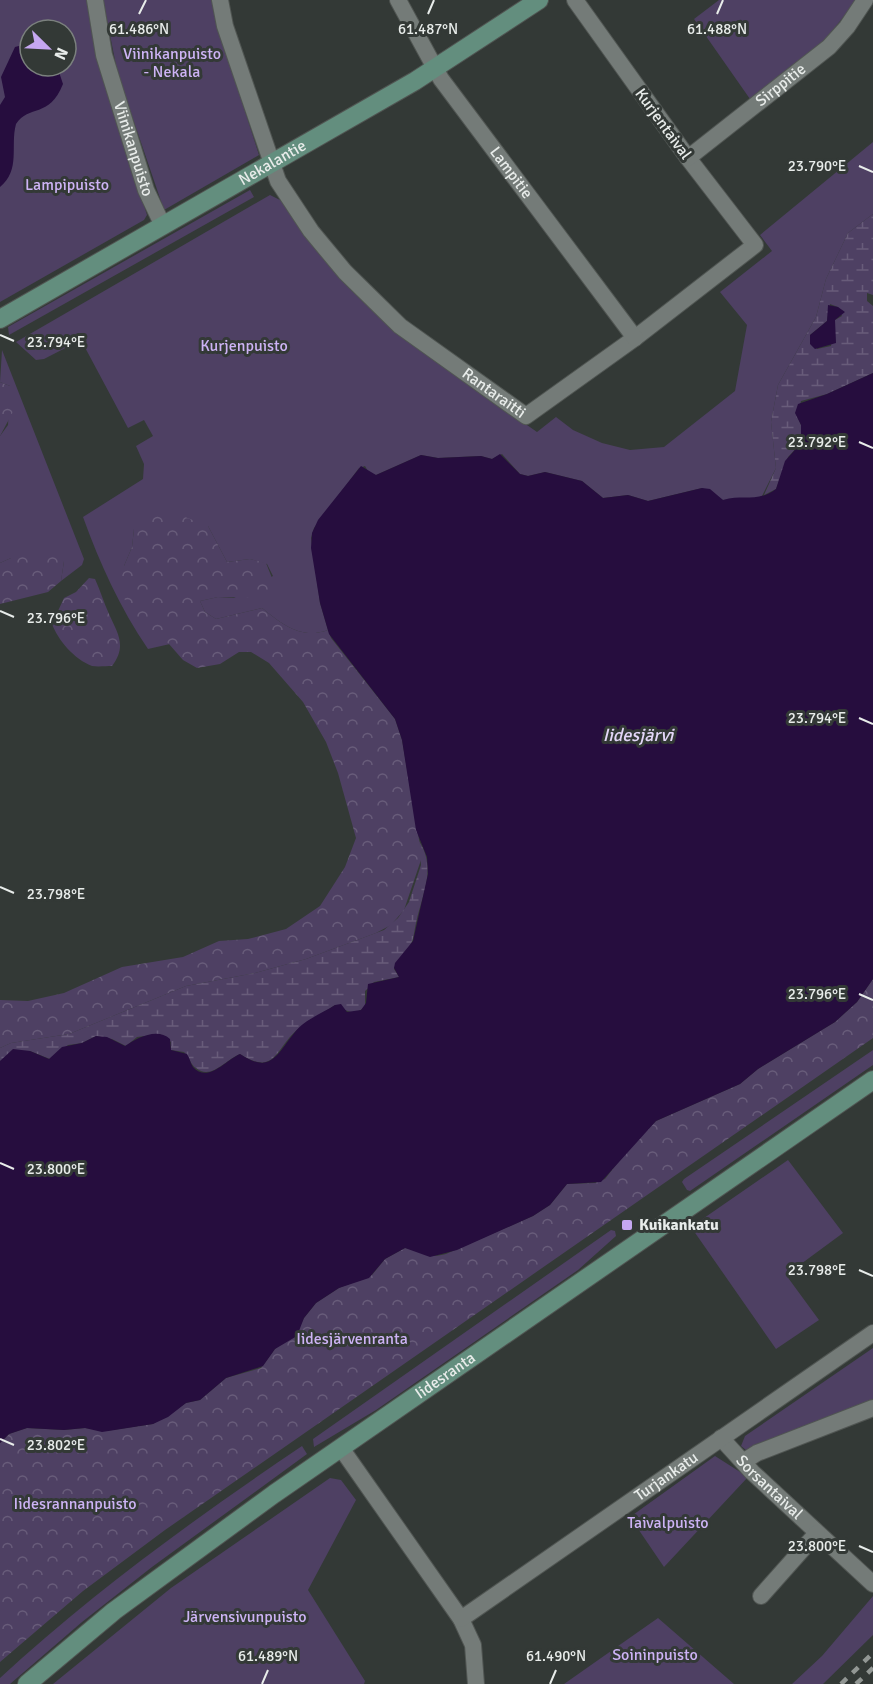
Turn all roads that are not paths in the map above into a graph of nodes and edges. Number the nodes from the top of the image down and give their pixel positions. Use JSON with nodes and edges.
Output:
{"nodes":[{"id":1,"x":94,"y":0,"type":"edge"},
{"id":2,"x":220,"y":0,"type":"edge"},
{"id":3,"x":398,"y":0,"type":"edge"},
{"id":4,"x":539,"y":0,"type":"edge"},
{"id":5,"x":575,"y":0,"type":"edge"},
{"id":6,"x":865,"y":0,"type":"edge"},
{"id":7,"x":434,"y":69,"type":"junction"},
{"id":8,"x":688,"y":158,"type":"junction"},
{"id":9,"x":273,"y":164,"type":"junction"},
{"id":10,"x":163,"y":226,"type":"junction"},
{"id":11,"x":755,"y":245,"type":"joint"},
{"id":12,"x":0,"y":319,"type":"edge"},
{"id":13,"x":635,"y":338,"type":"junction"},
{"id":14,"x":873,"y":1080,"type":"edge"},
{"id":15,"x":873,"y":1333,"type":"edge"},
{"id":16,"x":873,"y":1408,"type":"edge"},
{"id":17,"x":721,"y":1438,"type":"junction"},
{"id":18,"x":341,"y":1448,"type":"junction"},
{"id":19,"x":743,"y":1462,"type":"junction"},
{"id":20,"x":817,"y":1533,"type":"junction"},
{"id":21,"x":873,"y":1584,"type":"edge"},
{"id":22,"x":761,"y":1596,"type":"dead end"},
{"id":23,"x":461,"y":1619,"type":"junction"},
{"id":24,"x":27,"y":1684,"type":"edge"},
{"id":25,"x":476,"y":1684,"type":"edge"}],
"edges":[{"from":1,"to":10,"type":"street","name":"Viinikanpuisto"},
{"from":2,"to":9,"type":"street"},
{"from":3,"to":7,"type":"street","name":"Lampitie"},
{"from":4,"to":7,"type":"main road","name":"Nekalantie"},
{"from":5,"to":8,"type":"street","name":"Kurjentaival"},
{"from":6,"to":8,"type":"street","name":"Sirppitie"},
{"from":7,"to":9,"type":"main road","name":"Nekalantie"},
{"from":7,"to":13,"type":"street","name":"Lampitie"},
{"from":8,"to":11,"type":"street","name":"Kurjentaival"},
{"from":9,"to":10,"type":"main road","name":"Nekalantie"},
{"from":9,"to":13,"type":"street","name":"Rantaraitti"},
{"from":10,"to":12,"type":"main road","name":"Nekalantie"},
{"from":11,"to":13,"type":"street","name":"Rantaraitti"},
{"from":14,"to":18,"type":"main road","name":"Iidesranta"},
{"from":15,"to":17,"type":"street","name":"Turjankatu"},
{"from":16,"to":19,"type":"street"},
{"from":17,"to":19,"type":"street","name":"Sorsantaival"},
{"from":17,"to":23,"type":"street","name":"Turjankatu"},
{"from":18,"to":23,"type":"street"},
{"from":18,"to":24,"type":"main road","name":"Iidesranta"},
{"from":19,"to":20,"type":"street","name":"Sorsantaival"},
{"from":20,"to":21,"type":"street","name":"Sorsantaival"},
{"from":20,"to":22,"type":"street"},
{"from":23,"to":25,"type":"street"}]}
